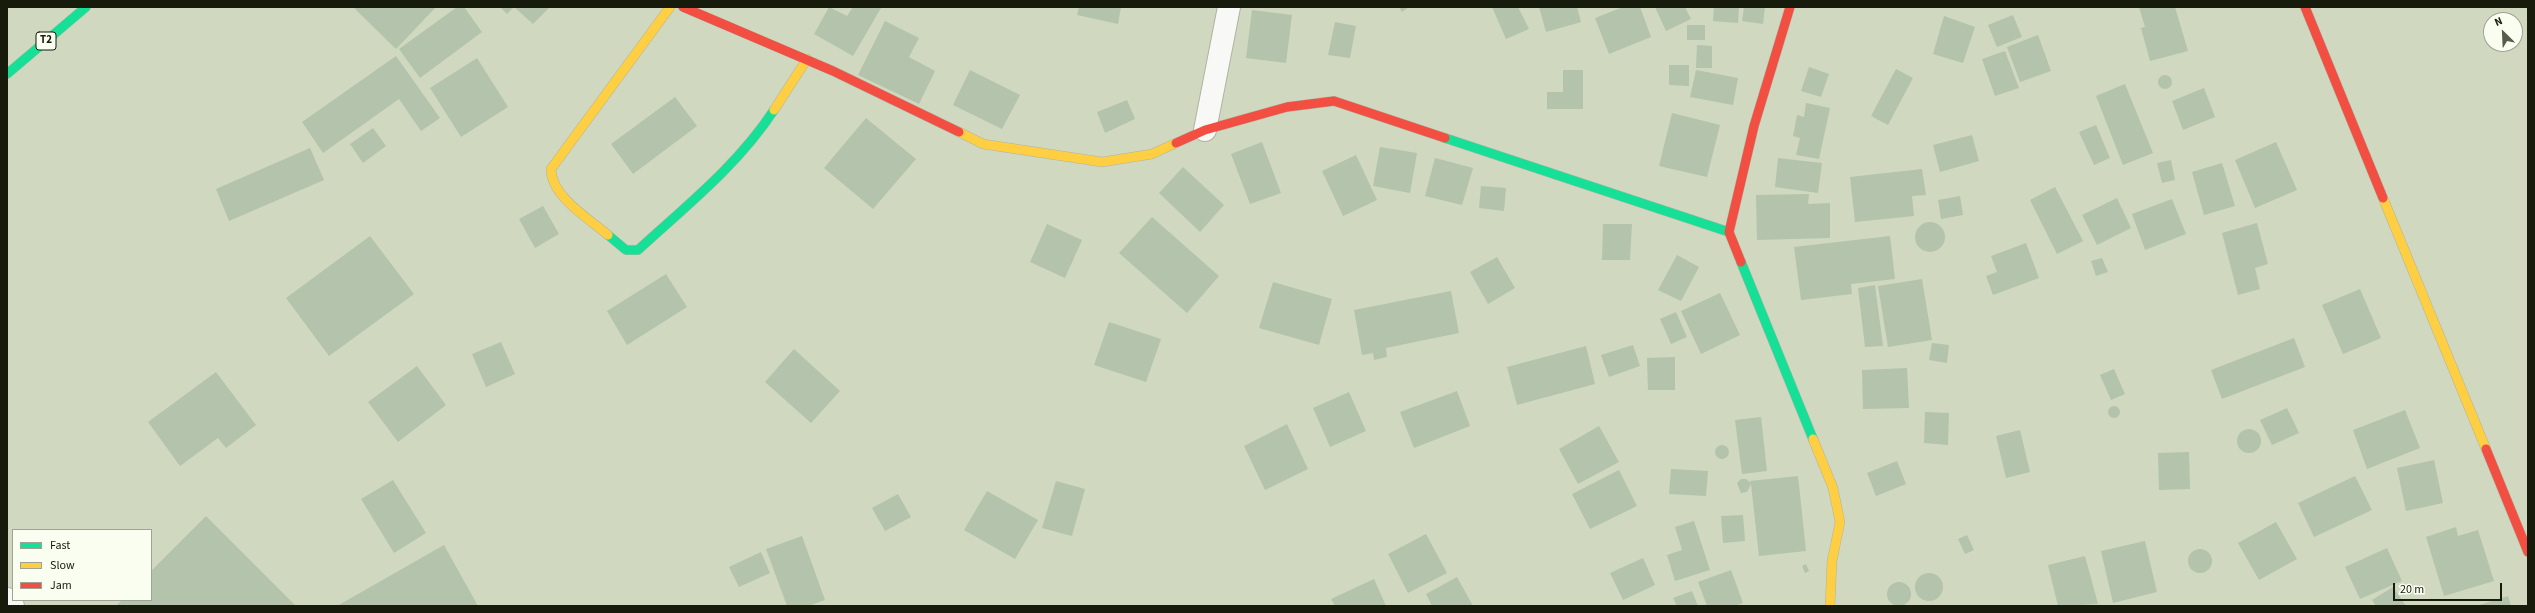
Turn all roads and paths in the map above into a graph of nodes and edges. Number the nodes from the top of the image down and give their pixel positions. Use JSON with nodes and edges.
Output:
{"nodes":[{"id":1,"x":86,"y":7,"type":"edge"},
{"id":2,"x":670,"y":7,"type":"edge"},
{"id":3,"x":683,"y":7,"type":"edge"},
{"id":4,"x":1229,"y":7,"type":"edge"},
{"id":5,"x":1790,"y":7,"type":"edge"},
{"id":6,"x":2306,"y":7,"type":"edge"},
{"id":7,"x":807,"y":59,"type":"junction"},
{"id":8,"x":7,"y":74,"type":"edge"},
{"id":9,"x":1206,"y":130,"type":"junction"},
{"id":10,"x":1729,"y":232,"type":"junction"},
{"id":11,"x":2528,"y":552,"type":"edge"},
{"id":12,"x":7,"y":599,"type":"edge"},
{"id":13,"x":13,"y":606,"type":"edge"},
{"id":14,"x":1830,"y":606,"type":"edge"}],
"edges":[{"from":1,"to":8,"type":"main road","number":"T2"},
{"from":2,"to":7,"type":"main road"},
{"from":3,"to":7,"type":"main road"},
{"from":4,"to":9,"type":"street"},
{"from":5,"to":10,"type":"main road"},
{"from":6,"to":11,"type":"main road"},
{"from":7,"to":9,"type":"main road"},
{"from":9,"to":10,"type":"main road"},
{"from":10,"to":14,"type":"main road"},
{"from":12,"to":13,"type":"street"}]}
